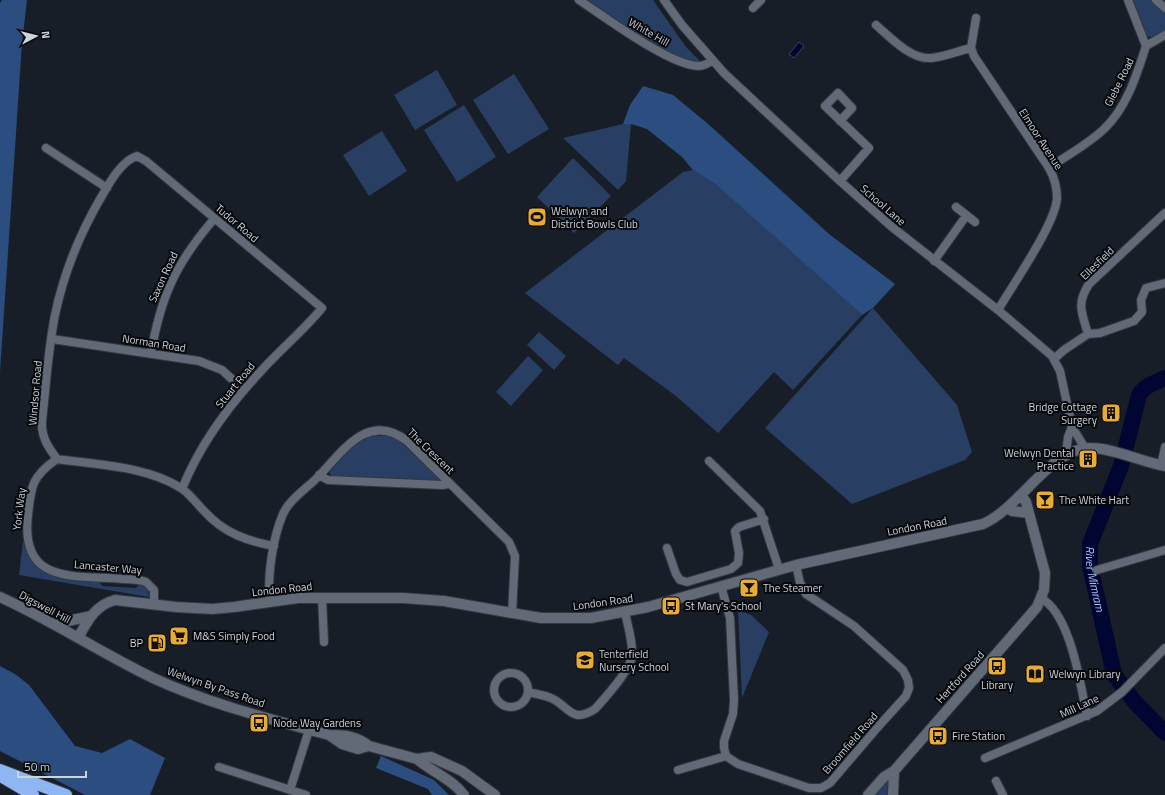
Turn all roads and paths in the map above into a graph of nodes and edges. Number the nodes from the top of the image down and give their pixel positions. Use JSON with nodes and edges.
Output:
{"nodes":[{"id":1,"x":579,"y":0,"type":"edge"},
{"id":2,"x":664,"y":0,"type":"edge"},
{"id":3,"x":761,"y":0,"type":"edge"},
{"id":4,"x":1128,"y":0,"type":"edge"},
{"id":5,"x":1156,"y":0,"type":"edge"},
{"id":6,"x":753,"y":8,"type":"dead end"},
{"id":7,"x":1165,"y":8,"type":"edge"},
{"id":8,"x":976,"y":18,"type":"dead end"},
{"id":9,"x":876,"y":25,"type":"dead end"},
{"id":10,"x":1165,"y":36,"type":"edge"},
{"id":11,"x":1146,"y":46,"type":"junction"},
{"id":12,"x":971,"y":48,"type":"junction"},
{"id":13,"x":712,"y":60,"type":"junction"},
{"id":14,"x":840,"y":121,"type":"dead end"},
{"id":15,"x":46,"y":148,"type":"dead end"},
{"id":16,"x":137,"y":156,"type":"joint"},
{"id":17,"x":1049,"y":168,"type":"junction"},
{"id":18,"x":840,"y":181,"type":"junction"},
{"id":19,"x":107,"y":188,"type":"junction"},
{"id":20,"x":956,"y":207,"type":"dead end"},
{"id":21,"x":1165,"y":214,"type":"edge"},
{"id":22,"x":966,"y":216,"type":"junction"},
{"id":23,"x":214,"y":219,"type":"junction"},
{"id":24,"x":975,"y":222,"type":"dead end"},
{"id":25,"x":934,"y":261,"type":"junction"},
{"id":26,"x":1165,"y":283,"type":"edge"},
{"id":27,"x":322,"y":308,"type":"joint"},
{"id":28,"x":998,"y":310,"type":"junction"},
{"id":29,"x":1088,"y":334,"type":"junction"},
{"id":30,"x":52,"y":339,"type":"junction"},
{"id":31,"x":151,"y":353,"type":"junction"},
{"id":32,"x":1054,"y":359,"type":"junction"},
{"id":33,"x":244,"y":390,"type":"junction"},
{"id":34,"x":1072,"y":427,"type":"junction"},
{"id":35,"x":1165,"y":447,"type":"edge"},
{"id":36,"x":1085,"y":448,"type":"junction"},
{"id":37,"x":1066,"y":454,"type":"junction"},
{"id":38,"x":57,"y":459,"type":"junction"},
{"id":39,"x":709,"y":461,"type":"dead end"},
{"id":40,"x":1163,"y":466,"type":"edge"},
{"id":41,"x":319,"y":476,"type":"junction"},
{"id":42,"x":449,"y":484,"type":"junction"},
{"id":43,"x":182,"y":489,"type":"junction"},
{"id":44,"x":1021,"y":495,"type":"junction"},
{"id":45,"x":1008,"y":508,"type":"junction"},
{"id":46,"x":1029,"y":513,"type":"junction"},
{"id":47,"x":764,"y":519,"type":"junction"},
{"id":48,"x":274,"y":546,"type":"junction"},
{"id":49,"x":668,"y":548,"type":"dead end"},
{"id":50,"x":1165,"y":550,"type":"edge"},
{"id":51,"x":796,"y":565,"type":"junction"},
{"id":52,"x":44,"y":567,"type":"joint"},
{"id":53,"x":779,"y":569,"type":"junction"},
{"id":54,"x":1097,"y":570,"type":"dead end"},
{"id":55,"x":721,"y":586,"type":"junction"},
{"id":56,"x":0,"y":597,"type":"edge"},
{"id":57,"x":322,"y":597,"type":"junction"},
{"id":58,"x":1041,"y":598,"type":"junction"},
{"id":59,"x":270,"y":601,"type":"junction"},
{"id":60,"x":154,"y":604,"type":"junction"},
{"id":61,"x":625,"y":612,"type":"junction"},
{"id":62,"x":512,"y":614,"type":"junction"},
{"id":63,"x":91,"y":616,"type":"junction"},
{"id":64,"x":54,"y":624,"type":"junction"},
{"id":65,"x":78,"y":638,"type":"junction"},
{"id":66,"x":324,"y":642,"type":"dead end"},
{"id":67,"x":1165,"y":648,"type":"edge"},
{"id":68,"x":528,"y":692,"type":"junction"},
{"id":69,"x":1087,"y":716,"type":"junction"},
{"id":70,"x":309,"y":730,"type":"junction"},
{"id":71,"x":726,"y":756,"type":"junction"},
{"id":72,"x":984,"y":758,"type":"dead end"},
{"id":73,"x":417,"y":759,"type":"junction"},
{"id":74,"x":219,"y":767,"type":"dead end"},
{"id":75,"x":0,"y":770,"type":"edge"},
{"id":76,"x":678,"y":770,"type":"dead end"},
{"id":77,"x":894,"y":771,"type":"junction"},
{"id":78,"x":0,"y":776,"type":"edge"},
{"id":79,"x":996,"y":780,"type":"dead end"},
{"id":80,"x":290,"y":790,"type":"junction"},
{"id":81,"x":33,"y":795,"type":"edge"},
{"id":82,"x":66,"y":795,"type":"edge"},
{"id":83,"x":306,"y":795,"type":"edge"},
{"id":84,"x":464,"y":795,"type":"edge"},
{"id":85,"x":495,"y":795,"type":"edge"},
{"id":86,"x":868,"y":795,"type":"edge"},
{"id":87,"x":893,"y":795,"type":"edge"},
{"id":88,"x":1003,"y":795,"type":"edge"}],
"edges":[{"from":1,"to":13,"type":"street","name":"White Hill"},
{"from":2,"to":13,"type":"street","name":"School Lane"},
{"from":3,"to":6,"type":"street"},
{"from":4,"to":11,"type":"street"},
{"from":5,"to":7,"type":"street"},
{"from":8,"to":12,"type":"street"},
{"from":9,"to":12,"type":"street"},
{"from":10,"to":11,"type":"street"},
{"from":11,"to":17,"type":"street","name":"Glebe Road"},
{"from":12,"to":17,"type":"street","name":"Elmoor Avenue"},
{"from":13,"to":18,"type":"street","name":"School Lane"},
{"from":14,"to":18,"type":"street"},
{"from":15,"to":19,"type":"street"},
{"from":16,"to":19,"type":"street","name":"Windsor Road"},
{"from":16,"to":23,"type":"street","name":"Tudor Road"},
{"from":17,"to":28,"type":"street","name":"Elmoor Avenue"},
{"from":18,"to":25,"type":"street","name":"School Lane"},
{"from":19,"to":30,"type":"street","name":"Windsor Road"},
{"from":20,"to":22,"type":"street"},
{"from":21,"to":29,"type":"street","name":"Ellesfield"},
{"from":22,"to":24,"type":"street"},
{"from":22,"to":25,"type":"street"},
{"from":23,"to":27,"type":"street","name":"Tudor Road"},
{"from":23,"to":31,"type":"street","name":"Saxon Road"},
{"from":25,"to":28,"type":"street","name":"School Lane"},
{"from":26,"to":29,"type":"street"},
{"from":27,"to":33,"type":"street","name":"Stuart Road"},
{"from":28,"to":32,"type":"street","name":"School Lane"},
{"from":29,"to":32,"type":"street"},
{"from":30,"to":31,"type":"street","name":"Norman Road"},
{"from":30,"to":38,"type":"street","name":"Windsor Road"},
{"from":31,"to":33,"type":"street","name":"Norman Road"},
{"from":32,"to":34,"type":"street","name":"School Lane"},
{"from":33,"to":43,"type":"street","name":"Stuart Road"},
{"from":34,"to":36,"type":"street","name":"School Lane"},
{"from":34,"to":37,"type":"street","name":"School Lane"},
{"from":35,"to":40,"type":"street"},
{"from":36,"to":37,"type":"street","name":"London Road"},
{"from":36,"to":40,"type":"street","name":"London Road"},
{"from":37,"to":44,"type":"street","name":"London Road"},
{"from":38,"to":43,"type":"street"},
{"from":38,"to":52,"type":"street","name":"York Way"},
{"from":39,"to":47,"type":"street"},
{"from":41,"to":42,"type":"street","name":"The Crescent"},
{"from":41,"to":42,"type":"street","name":"The Crescent"},
{"from":41,"to":48,"type":"street","name":"The Crescent"},
{"from":42,"to":62,"type":"street","name":"The Crescent"},
{"from":43,"to":48,"type":"street"},
{"from":44,"to":45,"type":"street","name":"London Road"},
{"from":44,"to":46,"type":"street","name":"Hertford Road"},
{"from":45,"to":46,"type":"street"},
{"from":45,"to":51,"type":"street","name":"London Road"},
{"from":46,"to":58,"type":"street","name":"Hertford Road"},
{"from":47,"to":49,"type":"street"},
{"from":47,"to":53,"type":"street"},
{"from":48,"to":59,"type":"street","name":"The Crescent"},
{"from":50,"to":54,"type":"street"},
{"from":51,"to":53,"type":"street","name":"London Road"},
{"from":51,"to":71,"type":"street","name":"Broomfield Road"},
{"from":52,"to":60,"type":"street","name":"Lancaster Way"},
{"from":53,"to":55,"type":"street","name":"London Road"},
{"from":55,"to":61,"type":"street","name":"London Road"},
{"from":55,"to":71,"type":"street"},
{"from":56,"to":64,"type":"street","name":"Digswell Hill"},
{"from":57,"to":59,"type":"street","name":"London Road"},
{"from":57,"to":62,"type":"street","name":"London Road"},
{"from":57,"to":66,"type":"street"},
{"from":58,"to":69,"type":"street"},
{"from":58,"to":77,"type":"street","name":"Hertford Road"},
{"from":59,"to":60,"type":"street","name":"London Road"},
{"from":60,"to":63,"type":"street","name":"London Road"},
{"from":61,"to":62,"type":"street","name":"London Road"},
{"from":61,"to":68,"type":"street"},
{"from":63,"to":64,"type":"street"},
{"from":63,"to":65,"type":"street","name":"London Road"},
{"from":64,"to":65,"type":"street","name":"Digswell Hill"},
{"from":65,"to":70,"type":"street","name":"Welwyn By Pass Road"},
{"from":67,"to":69,"type":"street","name":"Mill Lane"},
{"from":68,"to":68,"type":"street"},
{"from":69,"to":72,"type":"street","name":"Mill Lane"},
{"from":70,"to":73,"type":"street","name":"Welwyn By Pass Road"},
{"from":70,"to":80,"type":"street"},
{"from":71,"to":76,"type":"street"},
{"from":73,"to":84,"type":"street"},
{"from":73,"to":85,"type":"street"},
{"from":74,"to":80,"type":"street"},
{"from":75,"to":82,"type":"highway"},
{"from":77,"to":86,"type":"street","name":"Hertford Road"},
{"from":77,"to":87,"type":"street"},
{"from":78,"to":81,"type":"highway"},
{"from":79,"to":88,"type":"street"},
{"from":80,"to":83,"type":"street"}]}
